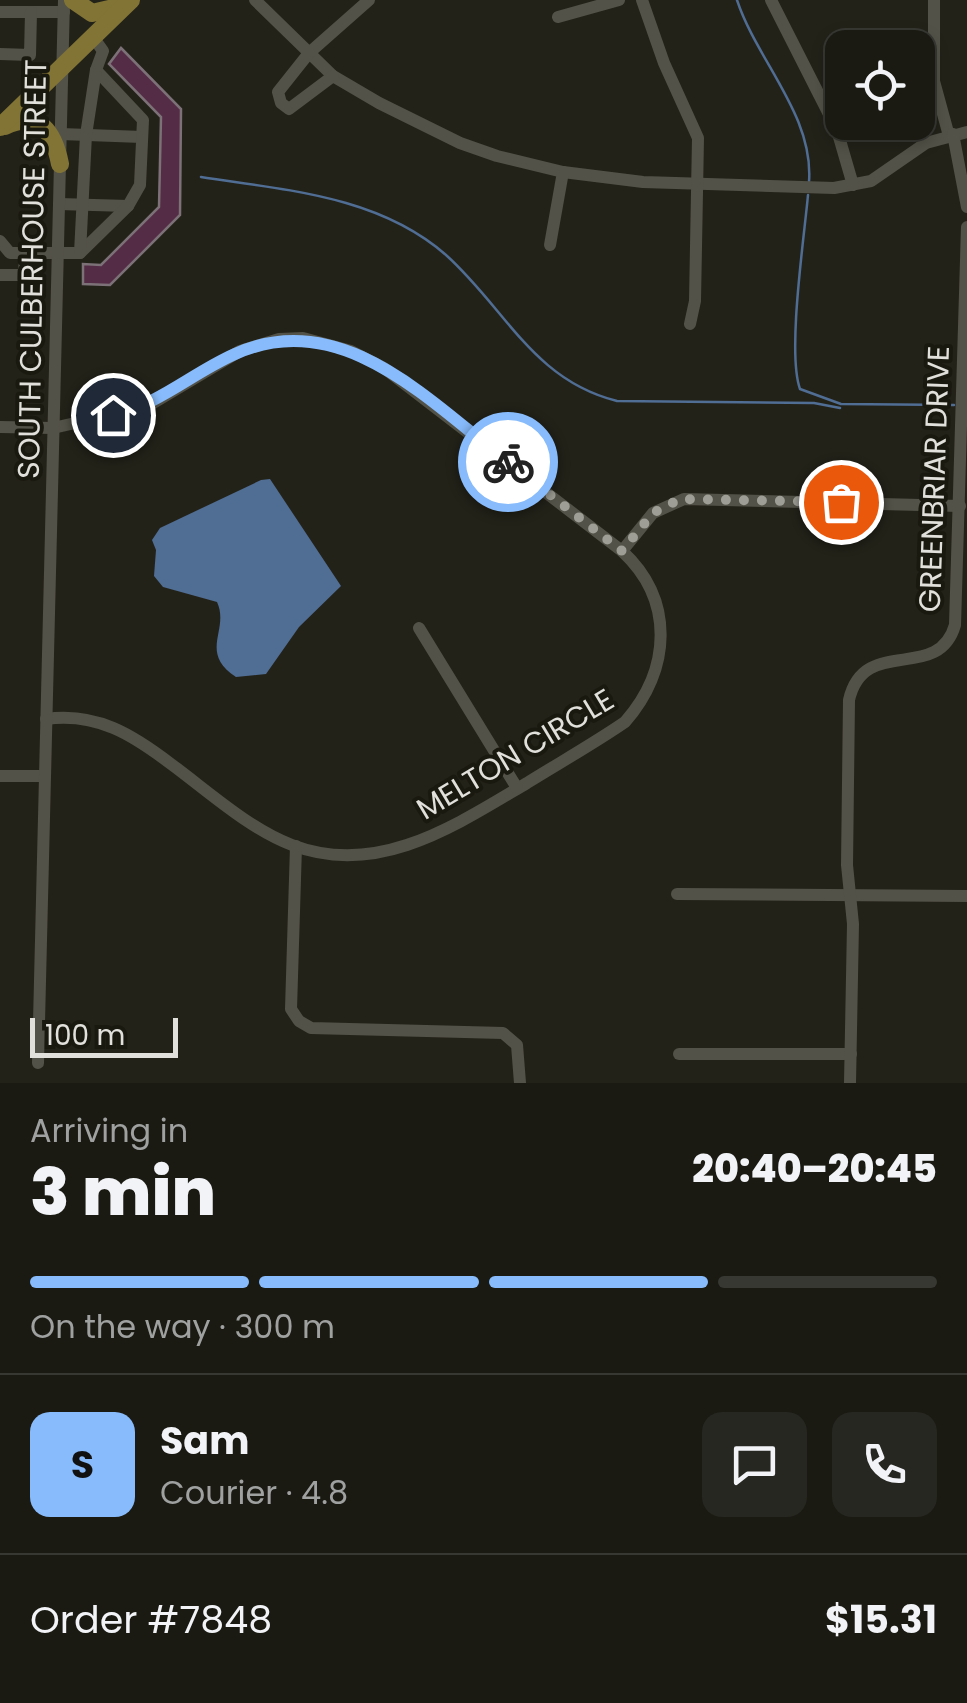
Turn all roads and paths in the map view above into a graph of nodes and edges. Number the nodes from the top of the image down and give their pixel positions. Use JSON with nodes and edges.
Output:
{"nodes":[{"id":1,"x":255,"y":0,"type":"edge"},
{"id":2,"x":369,"y":0,"type":"edge"},
{"id":3,"x":619,"y":0,"type":"edge"},
{"id":4,"x":642,"y":0,"type":"edge"},
{"id":5,"x":771,"y":0,"type":"edge"},
{"id":6,"x":934,"y":0,"type":"edge"},
{"id":7,"x":129,"y":2,"type":"edge"},
{"id":8,"x":67,"y":4,"type":"edge"},
{"id":9,"x":0,"y":12,"type":"edge"},
{"id":10,"x":31,"y":12,"type":"junction"},
{"id":11,"x":558,"y":17,"type":"dead end"},
{"id":12,"x":92,"y":37,"type":"junction"},
{"id":13,"x":0,"y":54,"type":"edge"},
{"id":14,"x":309,"y":54,"type":"junction"},
{"id":15,"x":62,"y":66,"type":"junction"},
{"id":16,"x":96,"y":70,"type":"junction"},
{"id":17,"x":333,"y":76,"type":"junction"},
{"id":18,"x":2,"y":122,"type":"edge"},
{"id":19,"x":60,"y":134,"type":"junction"},
{"id":20,"x":957,"y":134,"type":"edge"},
{"id":21,"x":86,"y":135,"type":"junction"},
{"id":22,"x":142,"y":137,"type":"junction"},
{"id":23,"x":60,"y":164,"type":"junction"},
{"id":24,"x":563,"y":172,"type":"junction"},
{"id":25,"x":698,"y":185,"type":"junction"},
{"id":26,"x":853,"y":185,"type":"junction"},
{"id":27,"x":59,"y":204,"type":"junction"},
{"id":28,"x":82,"y":205,"type":"junction"},
{"id":29,"x":128,"y":206,"type":"junction"},
{"id":30,"x":967,"y":206,"type":"edge"},
{"id":31,"x":967,"y":227,"type":"edge"},
{"id":32,"x":0,"y":241,"type":"edge"},
{"id":33,"x":550,"y":245,"type":"dead end"},
{"id":34,"x":80,"y":253,"type":"junction"},
{"id":35,"x":12,"y":254,"type":"edge"},
{"id":36,"x":58,"y":255,"type":"junction"},
{"id":37,"x":0,"y":275,"type":"edge"},
{"id":38,"x":690,"y":324,"type":"dead end"},
{"id":39,"x":0,"y":427,"type":"edge"},
{"id":40,"x":53,"y":428,"type":"junction"},
{"id":41,"x":960,"y":506,"type":"junction"},
{"id":42,"x":622,"y":551,"type":"junction"},
{"id":43,"x":962,"y":614,"type":"edge"},
{"id":44,"x":419,"y":628,"type":"dead end"},
{"id":45,"x":46,"y":719,"type":"junction"},
{"id":46,"x":0,"y":776,"type":"edge"},
{"id":47,"x":44,"y":776,"type":"junction"},
{"id":48,"x":517,"y":788,"type":"junction"},
{"id":49,"x":296,"y":846,"type":"junction"},
{"id":50,"x":676,"y":894,"type":"dead end"},
{"id":51,"x":967,"y":896,"type":"edge"},
{"id":52,"x":850,"y":897,"type":"junction"},
{"id":53,"x":679,"y":1054,"type":"dead end"},
{"id":54,"x":851,"y":1054,"type":"junction"},
{"id":55,"x":38,"y":1063,"type":"dead end"},
{"id":56,"x":520,"y":1083,"type":"edge"},
{"id":57,"x":850,"y":1083,"type":"edge"}],
"edges":[{"from":1,"to":14,"type":"street"},
{"from":2,"to":14,"type":"street"},
{"from":3,"to":11,"type":"street"},
{"from":4,"to":25,"type":"street"},
{"from":5,"to":26,"type":"street"},
{"from":6,"to":20,"type":"street"},
{"from":7,"to":8,"type":"main road"},
{"from":7,"to":12,"type":"main road"},
{"from":8,"to":10,"type":"street"},
{"from":8,"to":15,"type":"street","name":"SOUTH CULBERHOUSE STREET"},
{"from":9,"to":10,"type":"street"},
{"from":10,"to":13,"type":"street"},
{"from":12,"to":15,"type":"main road"},
{"from":12,"to":16,"type":"street"},
{"from":14,"to":17,"type":"street"},
{"from":14,"to":17,"type":"street"},
{"from":15,"to":18,"type":"main road"},
{"from":15,"to":19,"type":"street","name":"SOUTH CULBERHOUSE STREET"},
{"from":16,"to":21,"type":"street"},
{"from":16,"to":22,"type":"street"},
{"from":17,"to":24,"type":"street"},
{"from":18,"to":23,"type":"main road"},
{"from":19,"to":21,"type":"street"},
{"from":19,"to":23,"type":"street","name":"SOUTH CULBERHOUSE STREET"},
{"from":20,"to":26,"type":"street"},
{"from":20,"to":30,"type":"street"},
{"from":21,"to":22,"type":"street"},
{"from":21,"to":28,"type":"street"},
{"from":22,"to":29,"type":"street"},
{"from":23,"to":27,"type":"street","name":"SOUTH CULBERHOUSE STREET"},
{"from":24,"to":25,"type":"street"},
{"from":24,"to":33,"type":"street"},
{"from":25,"to":26,"type":"street"},
{"from":25,"to":38,"type":"street"},
{"from":27,"to":28,"type":"street"},
{"from":27,"to":36,"type":"street","name":"SOUTH CULBERHOUSE STREET"},
{"from":28,"to":29,"type":"street"},
{"from":28,"to":34,"type":"street"},
{"from":29,"to":34,"type":"street"},
{"from":31,"to":41,"type":"street","name":"GREENBRIAR DRIVE"},
{"from":32,"to":35,"type":"street"},
{"from":34,"to":36,"type":"street"},
{"from":35,"to":36,"type":"street"},
{"from":35,"to":37,"type":"street"},
{"from":36,"to":40,"type":"street","name":"SOUTH CULBERHOUSE STREET"},
{"from":39,"to":40,"type":"street","name":"MELTON CIRCLE"},
{"from":40,"to":42,"type":"street","name":"MELTON CIRCLE"},
{"from":40,"to":45,"type":"street","name":"SOUTH CULBERHOUSE STREET"},
{"from":41,"to":42,"type":"street"},
{"from":41,"to":43,"type":"street","name":"GREENBRIAR DRIVE"},
{"from":42,"to":48,"type":"street","name":"MELTON CIRCLE"},
{"from":43,"to":52,"type":"street","name":"GREENBRIAR DRIVE"},
{"from":44,"to":48,"type":"street"},
{"from":45,"to":47,"type":"street","name":"SOUTH CULBERHOUSE STREET"},
{"from":45,"to":49,"type":"street","name":"MELTON CIRCLE"},
{"from":46,"to":47,"type":"street"},
{"from":47,"to":55,"type":"street","name":"SOUTH CULBERHOUSE STREET"},
{"from":48,"to":49,"type":"street","name":"MELTON CIRCLE"},
{"from":49,"to":56,"type":"street"},
{"from":50,"to":52,"type":"street"},
{"from":51,"to":52,"type":"street"},
{"from":52,"to":54,"type":"street","name":"GREENBRIAR DRIVE"},
{"from":53,"to":54,"type":"street"},
{"from":54,"to":57,"type":"street","name":"GREENBRIAR DRIVE"}]}
